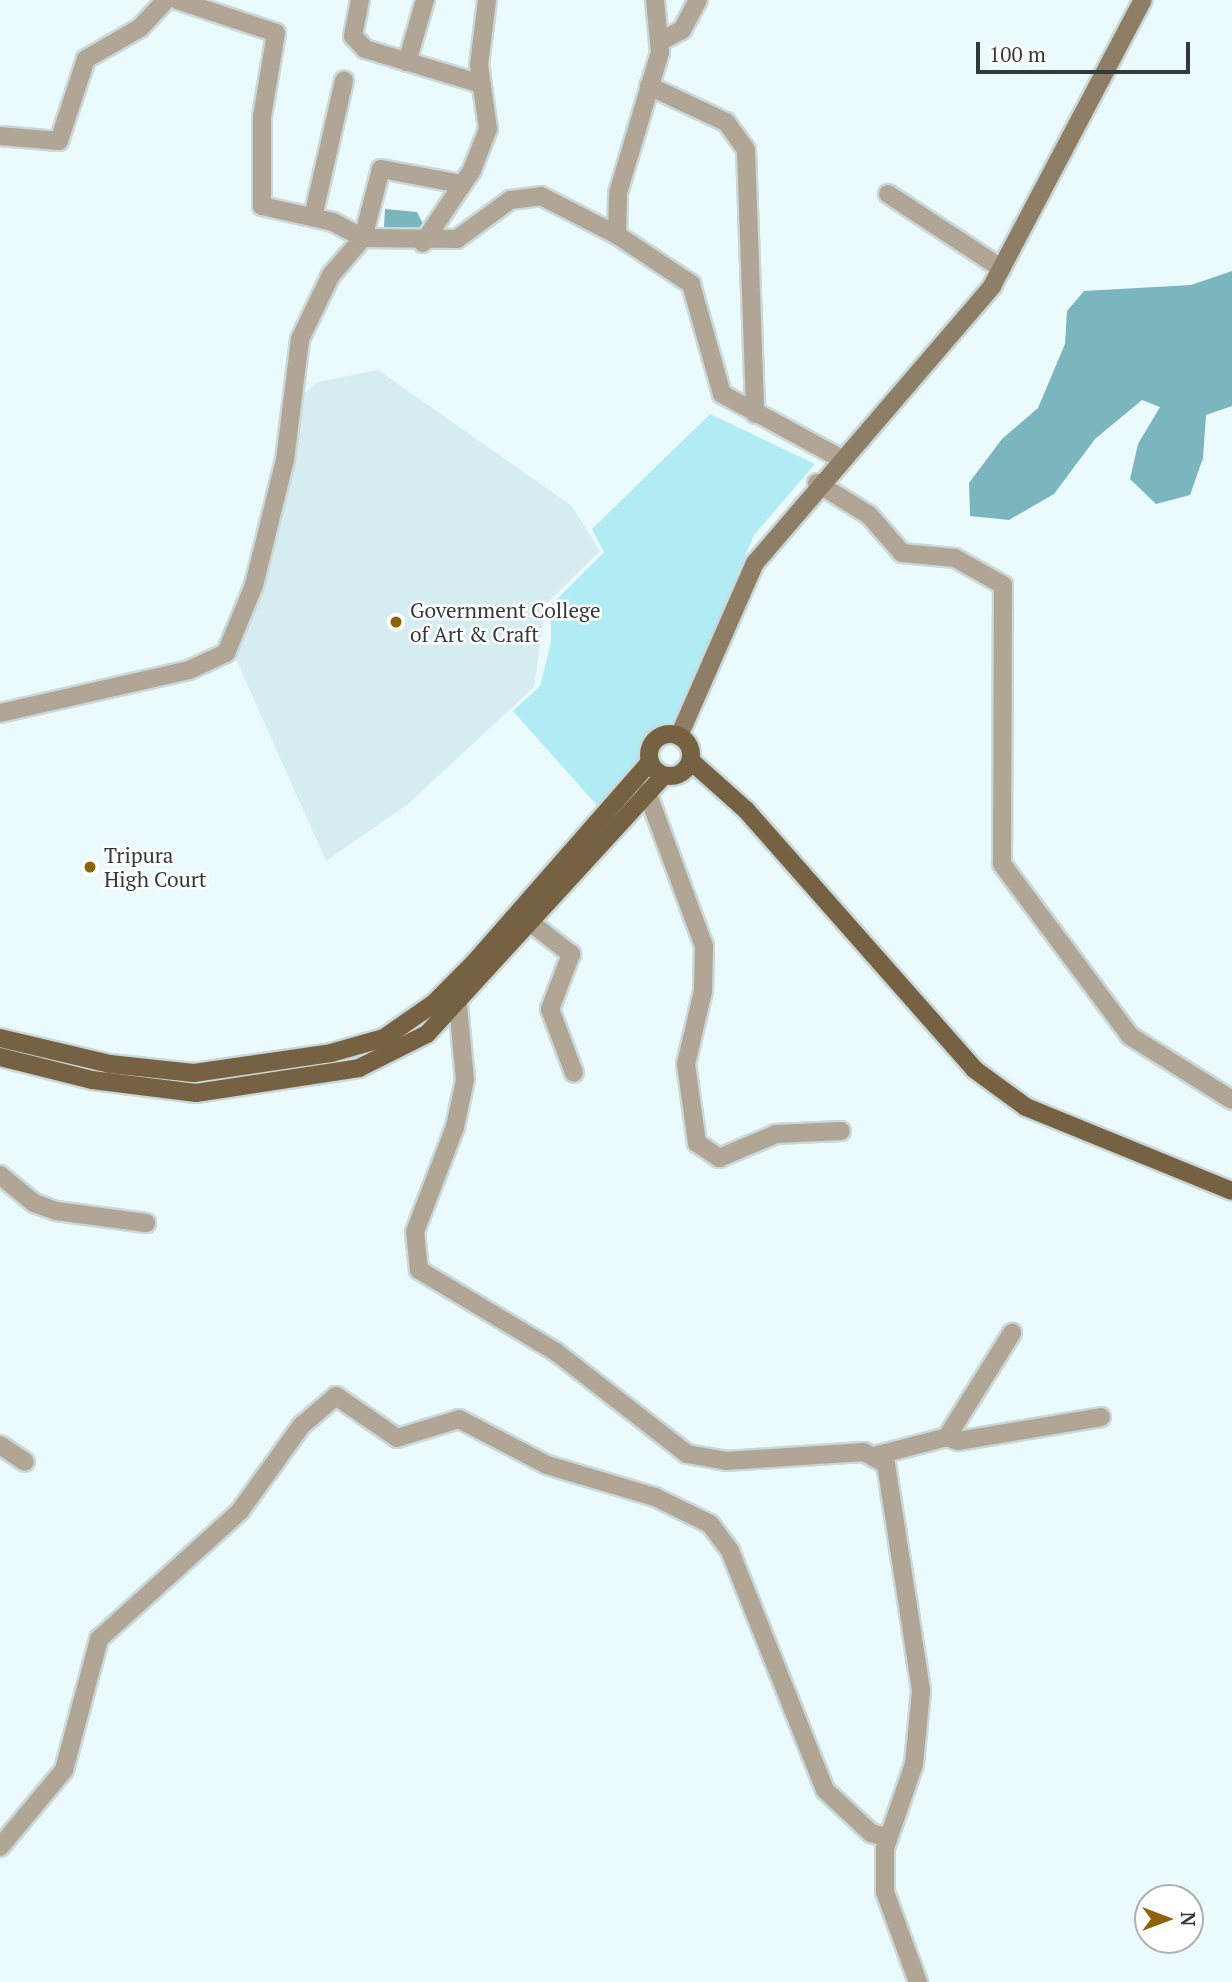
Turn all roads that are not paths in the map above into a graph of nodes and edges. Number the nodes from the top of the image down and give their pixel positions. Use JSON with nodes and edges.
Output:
{"nodes":[{"id":1,"x":166,"y":0,"type":"edge"},
{"id":2,"x":177,"y":0,"type":"edge"},
{"id":3,"x":360,"y":0,"type":"edge"},
{"id":4,"x":425,"y":0,"type":"edge"},
{"id":5,"x":487,"y":0,"type":"edge"},
{"id":6,"x":654,"y":0,"type":"edge"},
{"id":7,"x":698,"y":0,"type":"edge"},
{"id":8,"x":1143,"y":0,"type":"edge"},
{"id":9,"x":661,"y":41,"type":"junction"},
{"id":10,"x":407,"y":62,"type":"junction"},
{"id":11,"x":344,"y":80,"type":"dead end"},
{"id":12,"x":482,"y":84,"type":"junction"},
{"id":13,"x":649,"y":86,"type":"junction"},
{"id":14,"x":0,"y":136,"type":"edge"},
{"id":15,"x":461,"y":184,"type":"junction"},
{"id":16,"x":888,"y":194,"type":"dead end"},
{"id":17,"x":313,"y":217,"type":"junction"},
{"id":18,"x":617,"y":234,"type":"junction"},
{"id":19,"x":363,"y":238,"type":"junction"},
{"id":20,"x":423,"y":243,"type":"junction"},
{"id":21,"x":1002,"y":269,"type":"junction"},
{"id":22,"x":755,"y":414,"type":"junction"},
{"id":23,"x":840,"y":458,"type":"junction"},
{"id":24,"x":817,"y":483,"type":"junction"},
{"id":25,"x":0,"y":713,"type":"edge"},
{"id":26,"x":679,"y":736,"type":"junction"},
{"id":27,"x":691,"y":761,"type":"junction"},
{"id":28,"x":650,"y":762,"type":"junction"},
{"id":29,"x":663,"y":776,"type":"junction"},
{"id":30,"x":648,"y":792,"type":"junction"},
{"id":31,"x":531,"y":923,"type":"junction"},
{"id":32,"x":458,"y":1005,"type":"junction"},
{"id":33,"x":0,"y":1038,"type":"edge"},
{"id":34,"x":0,"y":1057,"type":"edge"},
{"id":35,"x":574,"y":1073,"type":"dead end"},
{"id":36,"x":1232,"y":1100,"type":"edge"},
{"id":37,"x":841,"y":1131,"type":"dead end"},
{"id":38,"x":0,"y":1175,"type":"edge"},
{"id":39,"x":1232,"y":1191,"type":"edge"},
{"id":40,"x":146,"y":1223,"type":"dead end"},
{"id":41,"x":1012,"y":1333,"type":"dead end"},
{"id":42,"x":1101,"y":1417,"type":"dead end"},
{"id":43,"x":947,"y":1437,"type":"junction"},
{"id":44,"x":0,"y":1445,"type":"edge"},
{"id":45,"x":878,"y":1455,"type":"junction"},
{"id":46,"x":26,"y":1462,"type":"dead end"},
{"id":47,"x":888,"y":1838,"type":"junction"},
{"id":48,"x":0,"y":1847,"type":"edge"},
{"id":49,"x":918,"y":1982,"type":"edge"}],
"edges":[{"from":1,"to":14,"type":"street"},
{"from":2,"to":17,"type":"street"},
{"from":3,"to":10,"type":"street"},
{"from":4,"to":10,"type":"street"},
{"from":5,"to":12,"type":"street"},
{"from":6,"to":9,"type":"street"},
{"from":7,"to":9,"type":"street"},
{"from":8,"to":21,"type":"street"},
{"from":9,"to":13,"type":"street"},
{"from":10,"to":12,"type":"street"},
{"from":11,"to":17,"type":"street"},
{"from":12,"to":15,"type":"street"},
{"from":13,"to":18,"type":"street"},
{"from":13,"to":22,"type":"street"},
{"from":15,"to":19,"type":"street"},
{"from":15,"to":20,"type":"street"},
{"from":16,"to":21,"type":"street"},
{"from":17,"to":19,"type":"street"},
{"from":18,"to":20,"type":"street"},
{"from":18,"to":22,"type":"street"},
{"from":19,"to":20,"type":"street"},
{"from":19,"to":25,"type":"street"},
{"from":21,"to":23,"type":"street"},
{"from":22,"to":23,"type":"street"},
{"from":23,"to":24,"type":"street"},
{"from":24,"to":26,"type":"street"},
{"from":24,"to":36,"type":"street"},
{"from":26,"to":27,"type":"main road"},
{"from":26,"to":28,"type":"main road"},
{"from":27,"to":29,"type":"main road"},
{"from":27,"to":39,"type":"main road"},
{"from":28,"to":29,"type":"main road"},
{"from":28,"to":33,"type":"main road"},
{"from":29,"to":30,"type":"main road"},
{"from":30,"to":31,"type":"main road"},
{"from":30,"to":37,"type":"street"},
{"from":31,"to":32,"type":"main road"},
{"from":31,"to":35,"type":"street"},
{"from":32,"to":34,"type":"main road"},
{"from":32,"to":45,"type":"street"},
{"from":38,"to":40,"type":"street"},
{"from":41,"to":43,"type":"street"},
{"from":42,"to":43,"type":"street"},
{"from":43,"to":45,"type":"street"},
{"from":44,"to":46,"type":"street"},
{"from":45,"to":47,"type":"street"},
{"from":47,"to":48,"type":"street"},
{"from":47,"to":49,"type":"street"}]}
